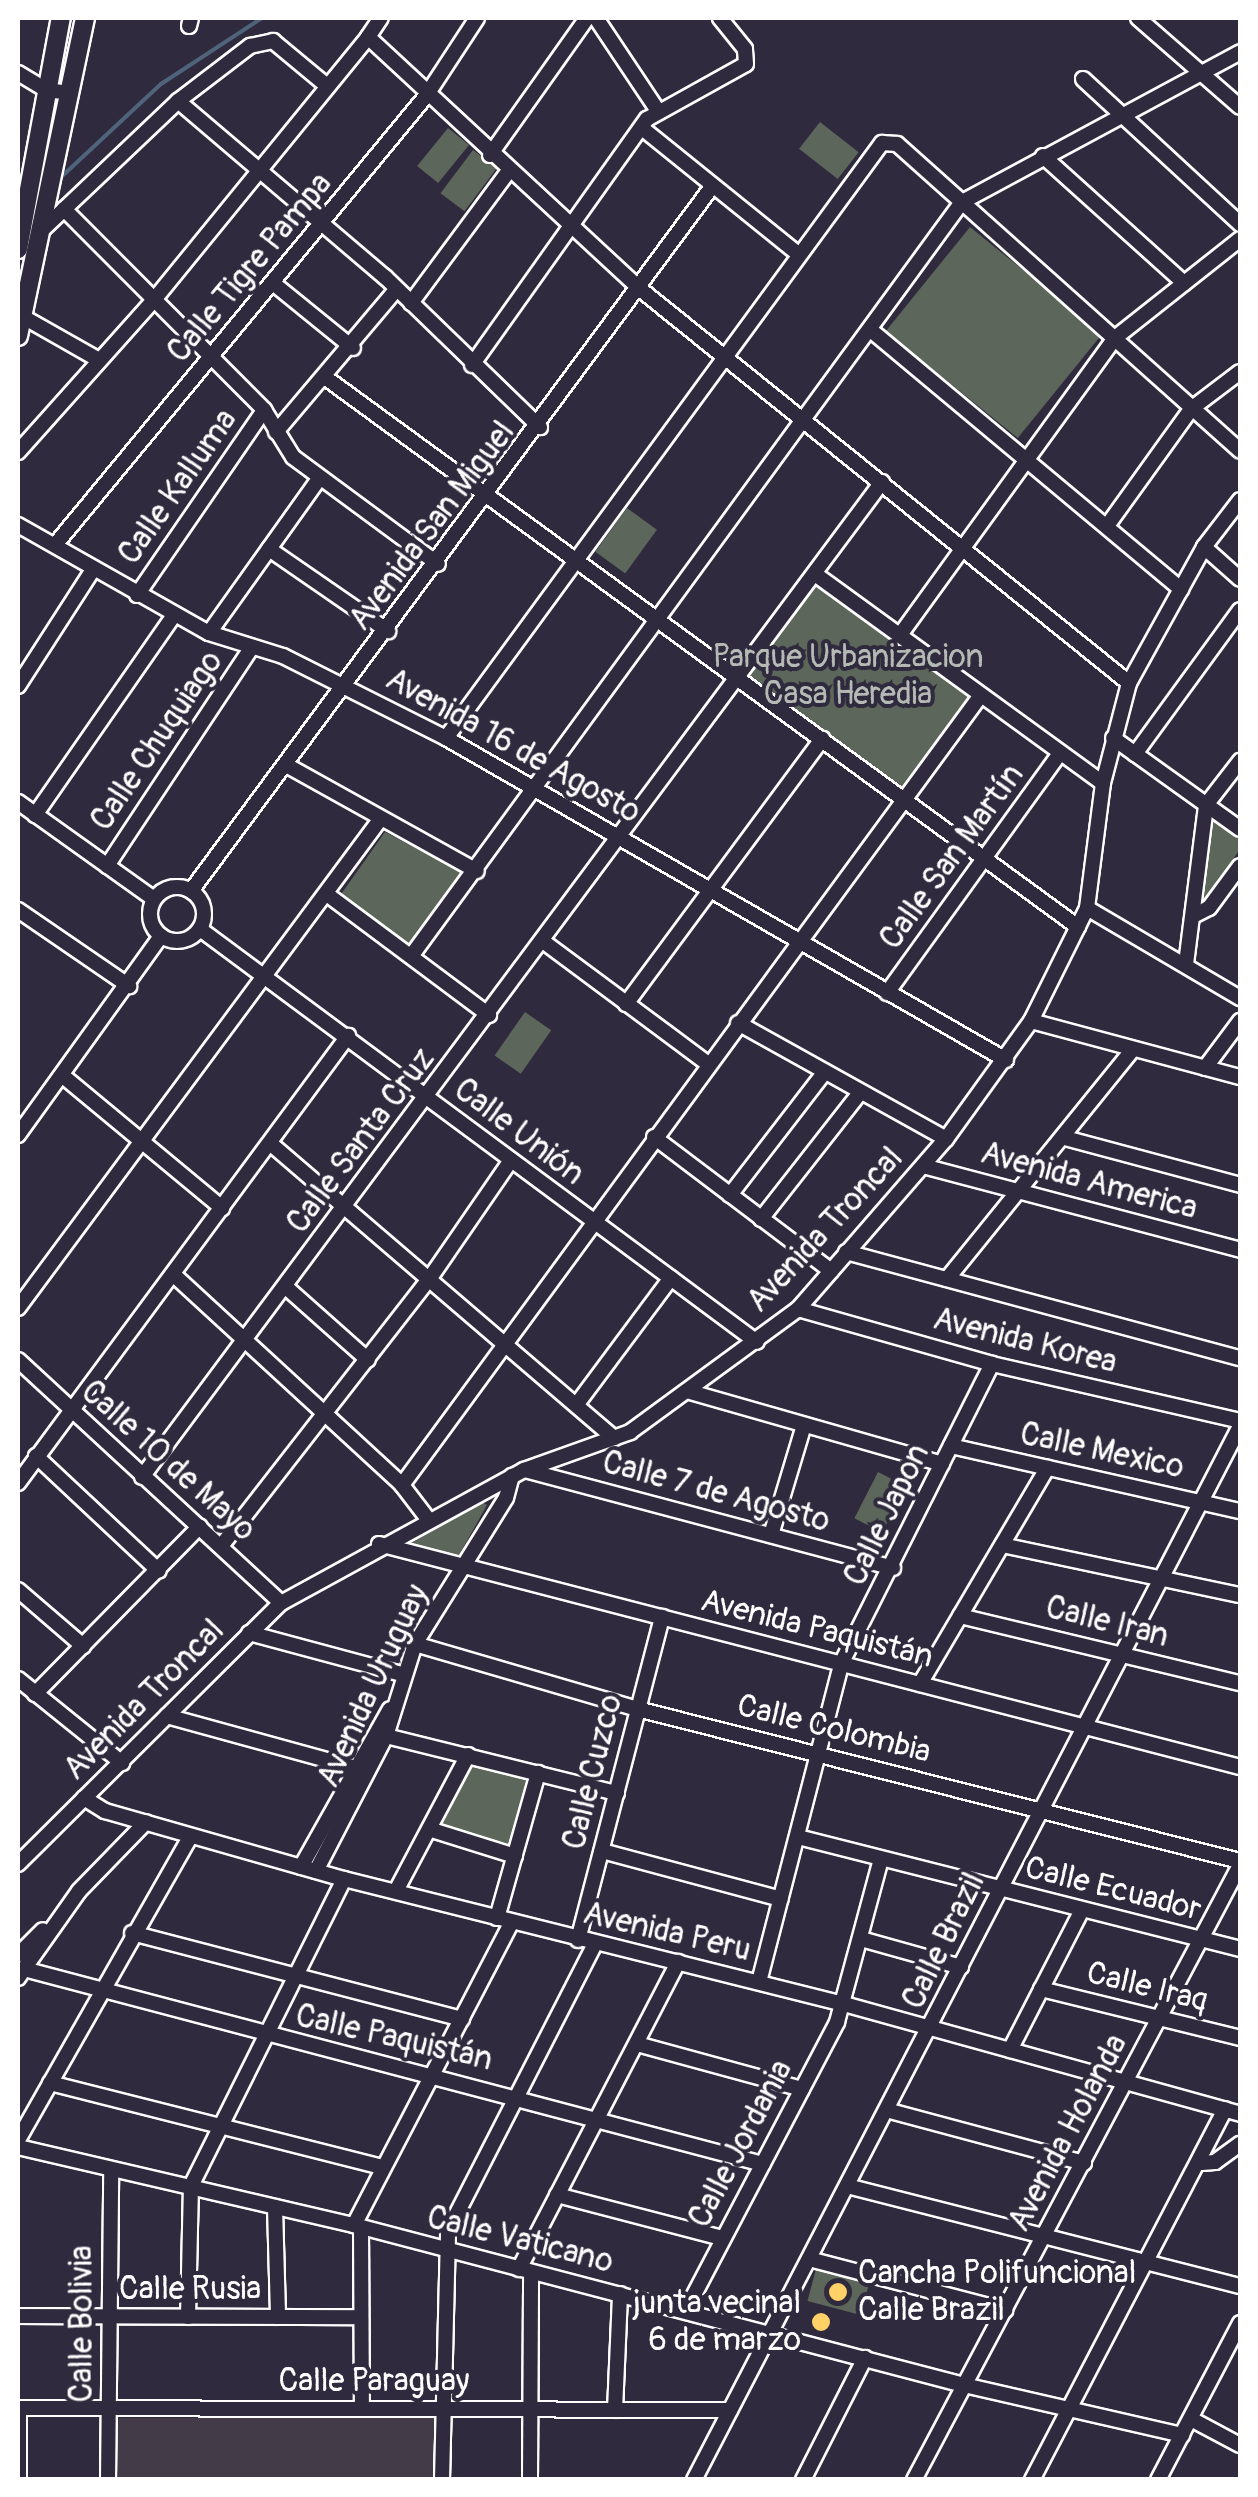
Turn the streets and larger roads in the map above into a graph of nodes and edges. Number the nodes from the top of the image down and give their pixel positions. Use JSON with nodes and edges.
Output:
{"nodes":[{"id":1,"x":61,"y":18,"type":"edge"},
{"id":2,"x":85,"y":18,"type":"edge"},
{"id":3,"x":381,"y":18,"type":"edge"},
{"id":4,"x":477,"y":18,"type":"edge"},
{"id":5,"x":587,"y":18,"type":"edge"},
{"id":6,"x":596,"y":18,"type":"edge"},
{"id":7,"x":720,"y":18,"type":"edge"},
{"id":8,"x":1138,"y":18,"type":"edge"},
{"id":9,"x":368,"y":37,"type":"junction"},
{"id":10,"x":1240,"y":52,"type":"edge"},
{"id":11,"x":18,"y":73,"type":"edge"},
{"id":12,"x":1201,"y":73,"type":"junction"},
{"id":13,"x":1083,"y":79,"type":"dead end"},
{"id":14,"x":326,"y":86,"type":"junction"},
{"id":15,"x":46,"y":90,"type":"junction"},
{"id":16,"x":70,"y":93,"type":"junction"},
{"id":17,"x":426,"y":96,"type":"junction"},
{"id":18,"x":178,"y":101,"type":"junction"},
{"id":19,"x":1240,"y":107,"type":"edge"},
{"id":20,"x":658,"y":111,"type":"junction"},
{"id":21,"x":1124,"y":115,"type":"junction"},
{"id":22,"x":642,"y":128,"type":"junction"},
{"id":23,"x":490,"y":154,"type":"junction"},
{"id":24,"x":1044,"y":156,"type":"junction"},
{"id":25,"x":258,"y":169,"type":"junction"},
{"id":26,"x":508,"y":172,"type":"junction"},
{"id":27,"x":711,"y":188,"type":"junction"},
{"id":28,"x":32,"y":190,"type":"edge"},
{"id":29,"x":962,"y":202,"type":"junction"},
{"id":30,"x":64,"y":209,"type":"junction"},
{"id":31,"x":324,"y":222,"type":"junction"},
{"id":32,"x":1240,"y":224,"type":"edge"},
{"id":33,"x":569,"y":228,"type":"junction"},
{"id":34,"x":29,"y":230,"type":"junction"},
{"id":35,"x":1240,"y":239,"type":"edge"},
{"id":36,"x":18,"y":249,"type":"edge"},
{"id":37,"x":797,"y":253,"type":"junction"},
{"id":38,"x":1184,"y":282,"type":"junction"},
{"id":39,"x":274,"y":283,"type":"junction"},
{"id":40,"x":396,"y":290,"type":"junction"},
{"id":41,"x":640,"y":290,"type":"junction"},
{"id":42,"x":153,"y":301,"type":"junction"},
{"id":43,"x":411,"y":304,"type":"junction"},
{"id":44,"x":19,"y":314,"type":"edge"},
{"id":45,"x":872,"y":331,"type":"junction"},
{"id":46,"x":18,"y":336,"type":"edge"},
{"id":47,"x":1114,"y":338,"type":"junction"},
{"id":48,"x":354,"y":348,"type":"junction"},
{"id":49,"x":724,"y":355,"type":"junction"},
{"id":50,"x":212,"y":357,"type":"junction"},
{"id":51,"x":99,"y":360,"type":"junction"},
{"id":52,"x":472,"y":366,"type":"junction"},
{"id":53,"x":1240,"y":372,"type":"edge"},
{"id":54,"x":326,"y":378,"type":"junction"},
{"id":55,"x":1192,"y":409,"type":"junction"},
{"id":56,"x":264,"y":410,"type":"junction"},
{"id":57,"x":804,"y":419,"type":"junction"},
{"id":58,"x":540,"y":427,"type":"junction"},
{"id":59,"x":276,"y":432,"type":"junction"},
{"id":60,"x":1240,"y":451,"type":"edge"},
{"id":61,"x":18,"y":452,"type":"edge"},
{"id":62,"x":1023,"y":457,"type":"junction"},
{"id":63,"x":319,"y":479,"type":"junction"},
{"id":64,"x":882,"y":482,"type":"junction"},
{"id":65,"x":488,"y":496,"type":"junction"},
{"id":66,"x":1240,"y":500,"type":"edge"},
{"id":67,"x":18,"y":525,"type":"edge"},
{"id":68,"x":1107,"y":526,"type":"junction"},
{"id":69,"x":55,"y":545,"type":"junction"},
{"id":70,"x":962,"y":547,"type":"junction"},
{"id":71,"x":1204,"y":547,"type":"junction"},
{"id":72,"x":269,"y":549,"type":"junction"},
{"id":73,"x":576,"y":559,"type":"junction"},
{"id":74,"x":438,"y":564,"type":"junction"},
{"id":75,"x":94,"y":568,"type":"junction"},
{"id":76,"x":815,"y":574,"type":"junction"},
{"id":77,"x":1240,"y":579,"type":"edge"},
{"id":78,"x":1181,"y":589,"type":"junction"},
{"id":79,"x":137,"y":594,"type":"junction"},
{"id":80,"x":1240,"y":610,"type":"edge"},
{"id":81,"x":174,"y":615,"type":"junction"},
{"id":82,"x":660,"y":619,"type":"junction"},
{"id":83,"x":388,"y":631,"type":"junction"},
{"id":84,"x":209,"y":633,"type":"junction"},
{"id":85,"x":900,"y":634,"type":"junction"},
{"id":86,"x":252,"y":647,"type":"junction"},
{"id":87,"x":739,"y":677,"type":"junction"},
{"id":88,"x":1129,"y":683,"type":"junction"},
{"id":89,"x":18,"y":686,"type":"edge"},
{"id":90,"x":348,"y":686,"type":"junction"},
{"id":91,"x":981,"y":695,"type":"junction"},
{"id":92,"x":446,"y":738,"type":"junction"},
{"id":93,"x":822,"y":738,"type":"junction"},
{"id":94,"x":1113,"y":738,"type":"junction"},
{"id":95,"x":1060,"y":753,"type":"junction"},
{"id":96,"x":1135,"y":754,"type":"junction"},
{"id":97,"x":1240,"y":761,"type":"edge"},
{"id":98,"x":288,"y":766,"type":"junction"},
{"id":99,"x":1102,"y":783,"type":"junction"},
{"id":100,"x":532,"y":788,"type":"junction"},
{"id":101,"x":902,"y":800,"type":"junction"},
{"id":102,"x":18,"y":802,"type":"edge"},
{"id":103,"x":1206,"y":804,"type":"junction"},
{"id":104,"x":35,"y":815,"type":"junction"},
{"id":105,"x":379,"y":821,"type":"junction"},
{"id":106,"x":1240,"y":829,"type":"edge"},
{"id":107,"x":621,"y":838,"type":"junction"},
{"id":108,"x":985,"y":860,"type":"junction"},
{"id":109,"x":107,"y":866,"type":"junction"},
{"id":110,"x":1240,"y":866,"type":"edge"},
{"id":111,"x":477,"y":871,"type":"junction"},
{"id":112,"x":710,"y":890,"type":"junction"},
{"id":113,"x":192,"y":891,"type":"junction"},
{"id":114,"x":328,"y":895,"type":"junction"},
{"id":115,"x":154,"y":899,"type":"junction"},
{"id":116,"x":1088,"y":908,"type":"junction"},
{"id":117,"x":18,"y":910,"type":"edge"},
{"id":118,"x":1193,"y":916,"type":"junction"},
{"id":119,"x":1078,"y":927,"type":"junction"},
{"id":120,"x":200,"y":930,"type":"junction"},
{"id":121,"x":162,"y":936,"type":"junction"},
{"id":122,"x":544,"y":942,"type":"junction"},
{"id":123,"x":796,"y":942,"type":"junction"},
{"id":124,"x":412,"y":955,"type":"junction"},
{"id":125,"x":1186,"y":964,"type":"junction"},
{"id":126,"x":266,"y":978,"type":"junction"},
{"id":127,"x":129,"y":986,"type":"junction"},
{"id":128,"x":887,"y":993,"type":"junction"},
{"id":129,"x":1240,"y":998,"type":"edge"},
{"id":130,"x":626,"y":1004,"type":"junction"},
{"id":131,"x":488,"y":1015,"type":"junction"},
{"id":132,"x":1030,"y":1021,"type":"junction"},
{"id":133,"x":1240,"y":1021,"type":"edge"},
{"id":134,"x":738,"y":1023,"type":"junction"},
{"id":135,"x":348,"y":1036,"type":"junction"},
{"id":136,"x":1133,"y":1049,"type":"junction"},
{"id":137,"x":1006,"y":1060,"type":"junction"},
{"id":138,"x":707,"y":1063,"type":"junction"},
{"id":139,"x":1205,"y":1068,"type":"junction"},
{"id":140,"x":824,"y":1073,"type":"junction"},
{"id":141,"x":62,"y":1076,"type":"junction"},
{"id":142,"x":1240,"y":1077,"type":"edge"},
{"id":143,"x":859,"y":1094,"type":"junction"},
{"id":144,"x":428,"y":1098,"type":"junction"},
{"id":145,"x":18,"y":1134,"type":"edge"},
{"id":146,"x":654,"y":1136,"type":"junction"},
{"id":147,"x":946,"y":1138,"type":"junction"},
{"id":148,"x":1065,"y":1138,"type":"junction"},
{"id":149,"x":141,"y":1143,"type":"junction"},
{"id":150,"x":271,"y":1144,"type":"junction"},
{"id":151,"x":512,"y":1160,"type":"junction"},
{"id":152,"x":924,"y":1166,"type":"junction"},
{"id":153,"x":1240,"y":1167,"type":"edge"},
{"id":154,"x":1238,"y":1184,"type":"edge"},
{"id":155,"x":1020,"y":1191,"type":"junction"},
{"id":156,"x":730,"y":1195,"type":"junction"},
{"id":157,"x":222,"y":1208,"type":"junction"},
{"id":158,"x":345,"y":1208,"type":"junction"},
{"id":159,"x":761,"y":1218,"type":"junction"},
{"id":160,"x":592,"y":1221,"type":"junction"},
{"id":161,"x":1240,"y":1250,"type":"edge"},
{"id":162,"x":846,"y":1252,"type":"junction"},
{"id":163,"x":830,"y":1271,"type":"junction"},
{"id":164,"x":174,"y":1275,"type":"junction"},
{"id":165,"x":430,"y":1278,"type":"junction"},
{"id":166,"x":671,"y":1278,"type":"junction"},
{"id":167,"x":947,"y":1280,"type":"junction"},
{"id":168,"x":286,"y":1288,"type":"junction"},
{"id":169,"x":18,"y":1308,"type":"edge"},
{"id":170,"x":798,"y":1309,"type":"junction"},
{"id":171,"x":505,"y":1340,"type":"junction"},
{"id":172,"x":247,"y":1341,"type":"junction"},
{"id":173,"x":757,"y":1342,"type":"junction"},
{"id":174,"x":1240,"y":1358,"type":"edge"},
{"id":175,"x":18,"y":1360,"type":"edge"},
{"id":176,"x":368,"y":1360,"type":"junction"},
{"id":177,"x":992,"y":1364,"type":"junction"},
{"id":178,"x":690,"y":1392,"type":"junction"},
{"id":179,"x":577,"y":1404,"type":"junction"},
{"id":180,"x":70,"y":1410,"type":"junction"},
{"id":181,"x":326,"y":1414,"type":"junction"},
{"id":182,"x":804,"y":1424,"type":"junction"},
{"id":183,"x":1240,"y":1424,"type":"edge"},
{"id":184,"x":614,"y":1438,"type":"junction"},
{"id":185,"x":951,"y":1446,"type":"junction"},
{"id":186,"x":36,"y":1456,"type":"junction"},
{"id":187,"x":942,"y":1464,"type":"junction"},
{"id":188,"x":1047,"y":1468,"type":"junction"},
{"id":189,"x":518,"y":1473,"type":"junction"},
{"id":190,"x":142,"y":1477,"type":"junction"},
{"id":191,"x":18,"y":1483,"type":"edge"},
{"id":192,"x":402,"y":1485,"type":"junction"},
{"id":193,"x":1201,"y":1501,"type":"junction"},
{"id":194,"x":1240,"y":1511,"type":"edge"},
{"id":195,"x":428,"y":1519,"type":"junction"},
{"id":196,"x":200,"y":1526,"type":"junction"},
{"id":197,"x":771,"y":1535,"type":"junction"},
{"id":198,"x":379,"y":1544,"type":"junction"},
{"id":199,"x":1002,"y":1545,"type":"junction"},
{"id":200,"x":222,"y":1546,"type":"junction"},
{"id":201,"x":462,"y":1566,"type":"junction"},
{"id":202,"x":893,"y":1568,"type":"junction"},
{"id":203,"x":160,"y":1571,"type":"junction"},
{"id":204,"x":1162,"y":1576,"type":"junction"},
{"id":205,"x":18,"y":1590,"type":"edge"},
{"id":206,"x":1240,"y":1595,"type":"edge"},
{"id":207,"x":281,"y":1603,"type":"junction"},
{"id":208,"x":960,"y":1616,"type":"junction"},
{"id":209,"x":662,"y":1618,"type":"junction"},
{"id":210,"x":249,"y":1633,"type":"junction"},
{"id":211,"x":415,"y":1644,"type":"junction"},
{"id":212,"x":83,"y":1646,"type":"junction"},
{"id":213,"x":1128,"y":1655,"type":"junction"},
{"id":214,"x":841,"y":1664,"type":"junction"},
{"id":215,"x":402,"y":1674,"type":"junction"},
{"id":216,"x":18,"y":1679,"type":"edge"},
{"id":217,"x":920,"y":1684,"type":"junction"},
{"id":218,"x":1240,"y":1684,"type":"edge"},
{"id":219,"x":35,"y":1694,"type":"junction"},
{"id":220,"x":394,"y":1705,"type":"junction"},
{"id":221,"x":637,"y":1708,"type":"junction"},
{"id":222,"x":168,"y":1716,"type":"junction"},
{"id":223,"x":1088,"y":1728,"type":"junction"},
{"id":224,"x":386,"y":1736,"type":"junction"},
{"id":225,"x":818,"y":1753,"type":"junction"},
{"id":226,"x":468,"y":1755,"type":"junction"},
{"id":227,"x":122,"y":1763,"type":"junction"},
{"id":228,"x":1240,"y":1767,"type":"edge"},
{"id":229,"x":360,"y":1770,"type":"junction"},
{"id":230,"x":538,"y":1773,"type":"junction"},
{"id":231,"x":618,"y":1793,"type":"junction"},
{"id":232,"x":84,"y":1798,"type":"junction"},
{"id":233,"x":1042,"y":1810,"type":"junction"},
{"id":234,"x":146,"y":1822,"type":"junction"},
{"id":235,"x":432,"y":1830,"type":"junction"},
{"id":236,"x":190,"y":1836,"type":"junction"},
{"id":237,"x":798,"y":1837,"type":"junction"},
{"id":238,"x":602,"y":1851,"type":"junction"},
{"id":239,"x":514,"y":1856,"type":"junction"},
{"id":240,"x":881,"y":1859,"type":"junction"},
{"id":241,"x":1240,"y":1863,"type":"edge"},
{"id":242,"x":18,"y":1864,"type":"edge"},
{"id":243,"x":308,"y":1869,"type":"junction"},
{"id":244,"x":344,"y":1879,"type":"junction"},
{"id":245,"x":1000,"y":1890,"type":"junction"},
{"id":246,"x":396,"y":1891,"type":"junction"},
{"id":247,"x":781,"y":1898,"type":"junction"},
{"id":248,"x":1081,"y":1912,"type":"junction"},
{"id":249,"x":504,"y":1921,"type":"junction"},
{"id":250,"x":132,"y":1932,"type":"junction"},
{"id":251,"x":861,"y":1939,"type":"junction"},
{"id":252,"x":1203,"y":1939,"type":"junction"},
{"id":253,"x":578,"y":1940,"type":"junction"},
{"id":254,"x":595,"y":1944,"type":"junction"},
{"id":255,"x":1240,"y":1949,"type":"edge"},
{"id":256,"x":678,"y":1962,"type":"junction"},
{"id":257,"x":20,"y":1967,"type":"edge"},
{"id":258,"x":961,"y":1967,"type":"junction"},
{"id":259,"x":296,"y":1976,"type":"junction"},
{"id":260,"x":759,"y":1982,"type":"junction"},
{"id":261,"x":1041,"y":1988,"type":"junction"},
{"id":262,"x":100,"y":1992,"type":"junction"},
{"id":263,"x":844,"y":2004,"type":"junction"},
{"id":264,"x":1160,"y":2018,"type":"junction"},
{"id":265,"x":462,"y":2019,"type":"junction"},
{"id":266,"x":932,"y":2027,"type":"junction"},
{"id":267,"x":266,"y":2036,"type":"junction"},
{"id":268,"x":1240,"y":2038,"type":"edge"},
{"id":269,"x":636,"y":2044,"type":"junction"},
{"id":270,"x":1010,"y":2050,"type":"junction"},
{"id":271,"x":430,"y":2074,"type":"junction"},
{"id":272,"x":1127,"y":2082,"type":"junction"},
{"id":273,"x":50,"y":2083,"type":"junction"},
{"id":274,"x":802,"y":2089,"type":"junction"},
{"id":275,"x":515,"y":2095,"type":"junction"},
{"id":276,"x":890,"y":2111,"type":"junction"},
{"id":277,"x":1233,"y":2111,"type":"edge"},
{"id":278,"x":596,"y":2117,"type":"junction"},
{"id":279,"x":221,"y":2128,"type":"junction"},
{"id":280,"x":18,"y":2144,"type":"edge"},
{"id":281,"x":1240,"y":2144,"type":"edge"},
{"id":282,"x":1084,"y":2163,"type":"junction"},
{"id":283,"x":1202,"y":2163,"type":"junction"},
{"id":284,"x":763,"y":2164,"type":"junction"},
{"id":285,"x":382,"y":2167,"type":"junction"},
{"id":286,"x":110,"y":2170,"type":"junction"},
{"id":287,"x":191,"y":2186,"type":"junction"},
{"id":288,"x":851,"y":2187,"type":"junction"},
{"id":289,"x":557,"y":2195,"type":"junction"},
{"id":290,"x":276,"y":2206,"type":"junction"},
{"id":291,"x":358,"y":2226,"type":"junction"},
{"id":292,"x":1044,"y":2236,"type":"junction"},
{"id":293,"x":722,"y":2238,"type":"junction"},
{"id":294,"x":444,"y":2249,"type":"junction"},
{"id":295,"x":809,"y":2260,"type":"junction"},
{"id":296,"x":1148,"y":2263,"type":"junction"},
{"id":297,"x":525,"y":2271,"type":"junction"},
{"id":298,"x":1240,"y":2286,"type":"edge"},
{"id":299,"x":620,"y":2294,"type":"junction"},
{"id":300,"x":686,"y":2310,"type":"junction"},
{"id":301,"x":1005,"y":2310,"type":"junction"},
{"id":302,"x":18,"y":2316,"type":"edge"},
{"id":303,"x":110,"y":2317,"type":"junction"},
{"id":304,"x":188,"y":2317,"type":"junction"},
{"id":305,"x":278,"y":2317,"type":"junction"},
{"id":306,"x":362,"y":2317,"type":"junction"},
{"id":307,"x":1240,"y":2326,"type":"edge"},
{"id":308,"x":770,"y":2333,"type":"junction"},
{"id":309,"x":865,"y":2358,"type":"junction"},
{"id":310,"x":964,"y":2385,"type":"junction"},
{"id":311,"x":18,"y":2408,"type":"edge"},
{"id":312,"x":109,"y":2408,"type":"junction"},
{"id":313,"x":362,"y":2409,"type":"junction"},
{"id":314,"x":443,"y":2409,"type":"junction"},
{"id":315,"x":1071,"y":2409,"type":"junction"},
{"id":316,"x":532,"y":2410,"type":"junction"},
{"id":317,"x":615,"y":2410,"type":"junction"},
{"id":318,"x":730,"y":2410,"type":"junction"},
{"id":319,"x":1191,"y":2419,"type":"junction"},
{"id":320,"x":1182,"y":2435,"type":"junction"},
{"id":321,"x":1240,"y":2445,"type":"edge"},
{"id":322,"x":19,"y":2480,"type":"edge"},
{"id":323,"x":108,"y":2480,"type":"edge"},
{"id":324,"x":442,"y":2480,"type":"edge"},
{"id":325,"x":530,"y":2480,"type":"edge"},
{"id":326,"x":694,"y":2480,"type":"edge"},
{"id":327,"x":803,"y":2480,"type":"edge"},
{"id":328,"x":914,"y":2480,"type":"edge"},
{"id":329,"x":1032,"y":2480,"type":"edge"},
{"id":330,"x":1158,"y":2480,"type":"edge"}],
"edges":[{"from":1,"to":15,"type":"street"},
{"from":2,"to":16,"type":"street"},
{"from":3,"to":9,"type":"street"},
{"from":4,"to":17,"type":"street","name":"Calle Tigre Pampa"},
{"from":5,"to":23,"type":"street"},
{"from":6,"to":20,"type":"street"},
{"from":7,"to":20,"type":"street"},
{"from":8,"to":12,"type":"street"},
{"from":9,"to":14,"type":"street"},
{"from":9,"to":17,"type":"street"},
{"from":10,"to":12,"type":"street"},
{"from":11,"to":15,"type":"street"},
{"from":12,"to":19,"type":"street"},
{"from":12,"to":21,"type":"street"},
{"from":13,"to":21,"type":"street"},
{"from":14,"to":18,"type":"street"},
{"from":14,"to":25,"type":"street"},
{"from":15,"to":16,"type":"street"},
{"from":15,"to":28,"type":"street"},
{"from":16,"to":28,"type":"street"},
{"from":17,"to":23,"type":"street"},
{"from":17,"to":31,"type":"street","name":"Calle Tigre Pampa"},
{"from":18,"to":25,"type":"street"},
{"from":18,"to":30,"type":"street"},
{"from":20,"to":22,"type":"street"},
{"from":21,"to":24,"type":"street"},
{"from":21,"to":32,"type":"street"},
{"from":22,"to":27,"type":"street"},
{"from":22,"to":33,"type":"street"},
{"from":23,"to":26,"type":"street"},
{"from":24,"to":29,"type":"street"},
{"from":24,"to":38,"type":"street"},
{"from":25,"to":31,"type":"street"},
{"from":25,"to":42,"type":"street"},
{"from":26,"to":33,"type":"street"},
{"from":26,"to":43,"type":"street"},
{"from":27,"to":37,"type":"street"},
{"from":27,"to":41,"type":"street","name":"Avenida San Miguel"},
{"from":28,"to":34,"type":"street"},
{"from":29,"to":37,"type":"street"},
{"from":29,"to":45,"type":"street"},
{"from":29,"to":47,"type":"street"},
{"from":30,"to":34,"type":"street"},
{"from":30,"to":42,"type":"street"},
{"from":31,"to":39,"type":"street","name":"Calle Tigre Pampa"},
{"from":31,"to":40,"type":"street"},
{"from":33,"to":41,"type":"street"},
{"from":33,"to":52,"type":"street"},
{"from":34,"to":36,"type":"street"},
{"from":34,"to":44,"type":"street"},
{"from":35,"to":38,"type":"street"},
{"from":37,"to":49,"type":"street"},
{"from":38,"to":47,"type":"street"},
{"from":39,"to":48,"type":"street"},
{"from":39,"to":50,"type":"street","name":"Calle Tigre Pampa"},
{"from":40,"to":43,"type":"street"},
{"from":40,"to":48,"type":"street"},
{"from":41,"to":49,"type":"street"},
{"from":41,"to":58,"type":"street","name":"Avenida San Miguel"},
{"from":42,"to":50,"type":"street"},
{"from":42,"to":51,"type":"street"},
{"from":43,"to":52,"type":"street"},
{"from":44,"to":46,"type":"street"},
{"from":44,"to":51,"type":"street"},
{"from":45,"to":57,"type":"street"},
{"from":45,"to":62,"type":"street"},
{"from":47,"to":55,"type":"street"},
{"from":47,"to":62,"type":"street"},
{"from":48,"to":54,"type":"street"},
{"from":49,"to":57,"type":"street"},
{"from":49,"to":73,"type":"street"},
{"from":50,"to":56,"type":"street"},
{"from":50,"to":69,"type":"street","name":"Calle Tigre Pampa"},
{"from":51,"to":61,"type":"street"},
{"from":52,"to":58,"type":"street"},
{"from":53,"to":55,"type":"street"},
{"from":54,"to":59,"type":"street"},
{"from":54,"to":65,"type":"street"},
{"from":55,"to":60,"type":"street"},
{"from":55,"to":68,"type":"street"},
{"from":56,"to":59,"type":"street"},
{"from":56,"to":79,"type":"street","name":"Calle Kalluma"},
{"from":57,"to":64,"type":"street"},
{"from":57,"to":82,"type":"street"},
{"from":58,"to":65,"type":"street","name":"Avenida San Miguel"},
{"from":59,"to":63,"type":"street"},
{"from":62,"to":68,"type":"street"},
{"from":62,"to":70,"type":"street"},
{"from":63,"to":72,"type":"street"},
{"from":63,"to":74,"type":"street"},
{"from":64,"to":70,"type":"street"},
{"from":64,"to":76,"type":"street","name":"Calle Santa Cruz"},
{"from":65,"to":73,"type":"street"},
{"from":65,"to":74,"type":"street","name":"Avenida San Miguel"},
{"from":66,"to":71,"type":"street","name":"Avenida Troncal"},
{"from":67,"to":69,"type":"street","name":"Avenida 16 de Agosto"},
{"from":68,"to":78,"type":"street"},
{"from":69,"to":75,"type":"street","name":"Avenida 16 de Agosto"},
{"from":70,"to":85,"type":"street"},
{"from":70,"to":88,"type":"street"},
{"from":71,"to":77,"type":"street"},
{"from":71,"to":78,"type":"street","name":"Avenida Troncal"},
{"from":72,"to":83,"type":"street"},
{"from":72,"to":84,"type":"street"},
{"from":73,"to":82,"type":"street"},
{"from":73,"to":92,"type":"street"},
{"from":74,"to":83,"type":"street","name":"Avenida San Miguel"},
{"from":75,"to":79,"type":"street","name":"Avenida 16 de Agosto"},
{"from":75,"to":89,"type":"street"},
{"from":76,"to":85,"type":"street"},
{"from":76,"to":87,"type":"street","name":"Calle Santa Cruz"},
{"from":78,"to":88,"type":"street","name":"Avenida Troncal"},
{"from":79,"to":81,"type":"street","name":"Avenida 16 de Agosto"},
{"from":80,"to":96,"type":"street"},
{"from":81,"to":84,"type":"street","name":"Avenida 16 de Agosto"},
{"from":81,"to":104,"type":"street"},
{"from":82,"to":87,"type":"street"},
{"from":82,"to":100,"type":"street"},
{"from":83,"to":90,"type":"street","name":"Avenida San Miguel"},
{"from":84,"to":86,"type":"street","name":"Avenida 16 de Agosto"},
{"from":85,"to":91,"type":"street"},
{"from":86,"to":90,"type":"street","name":"Avenida 16 de Agosto"},
{"from":86,"to":109,"type":"street","name":"Calle Chuquiago"},
{"from":87,"to":93,"type":"street"},
{"from":87,"to":107,"type":"street","name":"Calle Santa Cruz"},
{"from":88,"to":94,"type":"street","name":"Avenida Troncal"},
{"from":90,"to":92,"type":"street","name":"Avenida 16 de Agosto"},
{"from":90,"to":98,"type":"street","name":"Avenida San Miguel"},
{"from":91,"to":95,"type":"street"},
{"from":91,"to":101,"type":"street"},
{"from":92,"to":100,"type":"street","name":"Avenida 16 de Agosto"},
{"from":93,"to":101,"type":"street"},
{"from":93,"to":112,"type":"street"},
{"from":94,"to":96,"type":"street"},
{"from":94,"to":99,"type":"street","name":"Avenida Troncal"},
{"from":95,"to":99,"type":"street"},
{"from":95,"to":108,"type":"street","name":"Calle San Martín"},
{"from":96,"to":103,"type":"street"},
{"from":97,"to":103,"type":"street"},
{"from":98,"to":105,"type":"street"},
{"from":98,"to":113,"type":"street","name":"Avenida San Miguel"},
{"from":99,"to":116,"type":"street","name":"Avenida Troncal"},
{"from":100,"to":107,"type":"street","name":"Avenida 16 de Agosto"},
{"from":100,"to":111,"type":"street"},
{"from":101,"to":108,"type":"street"},
{"from":101,"to":123,"type":"street"},
{"from":102,"to":104,"type":"street"},
{"from":103,"to":106,"type":"street"},
{"from":103,"to":118,"type":"street"},
{"from":104,"to":109,"type":"street"},
{"from":105,"to":111,"type":"street"},
{"from":105,"to":114,"type":"street"},
{"from":107,"to":112,"type":"street","name":"Avenida 16 de Agosto"},
{"from":107,"to":122,"type":"street","name":"Calle Santa Cruz"},
{"from":108,"to":119,"type":"street"},
{"from":108,"to":128,"type":"street","name":"Calle San Martín"},
{"from":109,"to":115,"type":"street"},
{"from":110,"to":118,"type":"street"},
{"from":111,"to":124,"type":"street"},
{"from":112,"to":123,"type":"street","name":"Avenida 16 de Agosto"},
{"from":112,"to":130,"type":"street"},
{"from":113,"to":115,"type":"street"},
{"from":113,"to":120,"type":"street"},
{"from":114,"to":124,"type":"street"},
{"from":114,"to":126,"type":"street"},
{"from":115,"to":121,"type":"street"},
{"from":116,"to":119,"type":"street","name":"Avenida Troncal"},
{"from":116,"to":125,"type":"street"},
{"from":117,"to":127,"type":"street"},
{"from":118,"to":125,"type":"street"},
{"from":119,"to":132,"type":"street","name":"Avenida Troncal"},
{"from":120,"to":121,"type":"street"},
{"from":120,"to":126,"type":"street","name":"Calle Unión"},
{"from":121,"to":127,"type":"street"},
{"from":122,"to":130,"type":"street"},
{"from":122,"to":131,"type":"street","name":"Calle Santa Cruz"},
{"from":123,"to":128,"type":"street","name":"Avenida 16 de Agosto"},
{"from":123,"to":134,"type":"street"},
{"from":124,"to":131,"type":"street"},
{"from":125,"to":129,"type":"street"},
{"from":126,"to":135,"type":"street","name":"Calle Unión"},
{"from":126,"to":149,"type":"street"},
{"from":127,"to":141,"type":"street"},
{"from":128,"to":137,"type":"street","name":"Avenida 16 de Agosto"},
{"from":130,"to":138,"type":"street"},
{"from":131,"to":144,"type":"street","name":"Calle Santa Cruz"},
{"from":132,"to":136,"type":"street"},
{"from":132,"to":137,"type":"street","name":"Avenida Troncal"},
{"from":133,"to":139,"type":"street"},
{"from":134,"to":138,"type":"street"},
{"from":134,"to":140,"type":"street"},
{"from":135,"to":144,"type":"street","name":"Calle Unión"},
{"from":135,"to":150,"type":"street"},
{"from":136,"to":139,"type":"street"},
{"from":136,"to":148,"type":"street"},
{"from":137,"to":147,"type":"street","name":"Avenida Troncal"},
{"from":138,"to":146,"type":"street"},
{"from":139,"to":142,"type":"street"},
{"from":140,"to":143,"type":"street"},
{"from":140,"to":156,"type":"street"},
{"from":141,"to":145,"type":"street"},
{"from":141,"to":149,"type":"street"},
{"from":143,"to":147,"type":"street"},
{"from":143,"to":159,"type":"street"},
{"from":144,"to":151,"type":"street","name":"Calle Unión"},
{"from":144,"to":158,"type":"street","name":"Calle Santa Cruz"},
{"from":146,"to":156,"type":"street"},
{"from":146,"to":160,"type":"street"},
{"from":147,"to":152,"type":"street","name":"Avenida Troncal"},
{"from":148,"to":154,"type":"street"},
{"from":148,"to":155,"type":"street"},
{"from":149,"to":157,"type":"street"},
{"from":149,"to":169,"type":"street"},
{"from":150,"to":157,"type":"street"},
{"from":150,"to":158,"type":"street"},
{"from":151,"to":160,"type":"street","name":"Calle Unión"},
{"from":151,"to":165,"type":"street"},
{"from":152,"to":155,"type":"street","name":"Avenida America"},
{"from":152,"to":162,"type":"street","name":"Avenida Troncal"},
{"from":153,"to":154,"type":"street"},
{"from":155,"to":161,"type":"street","name":"Avenida America"},
{"from":155,"to":167,"type":"street"},
{"from":156,"to":159,"type":"street"},
{"from":157,"to":164,"type":"street"},
{"from":158,"to":165,"type":"street"},
{"from":158,"to":168,"type":"street","name":"Calle Santa Cruz"},
{"from":159,"to":163,"type":"street"},
{"from":160,"to":166,"type":"street","name":"Calle Unión"},
{"from":160,"to":171,"type":"street"},
{"from":162,"to":163,"type":"street","name":"Avenida Troncal"},
{"from":162,"to":167,"type":"street"},
{"from":163,"to":170,"type":"street","name":"Avenida Troncal"},
{"from":164,"to":172,"type":"street"},
{"from":164,"to":180,"type":"street"},
{"from":165,"to":171,"type":"street"},
{"from":165,"to":176,"type":"street"},
{"from":166,"to":173,"type":"street","name":"Calle Unión"},
{"from":166,"to":179,"type":"street"},
{"from":167,"to":174,"type":"street"},
{"from":168,"to":172,"type":"street","name":"Calle Santa Cruz"},
{"from":168,"to":176,"type":"street"},
{"from":170,"to":173,"type":"street","name":"Avenida Troncal"},
{"from":170,"to":177,"type":"street","name":"Avenida Korea"},
{"from":171,"to":179,"type":"street"},
{"from":171,"to":192,"type":"street"},
{"from":172,"to":181,"type":"street"},
{"from":172,"to":190,"type":"street","name":"Calle Santa Cruz"},
{"from":173,"to":178,"type":"street","name":"Avenida Troncal"},
{"from":175,"to":180,"type":"street","name":"Calle 10 de Mayo"},
{"from":176,"to":181,"type":"street"},
{"from":177,"to":183,"type":"street","name":"Avenida Korea"},
{"from":177,"to":185,"type":"street","name":"Calle Japon"},
{"from":178,"to":182,"type":"street"},
{"from":178,"to":184,"type":"street","name":"Avenida Troncal"},
{"from":179,"to":184,"type":"street"},
{"from":180,"to":186,"type":"street"},
{"from":180,"to":190,"type":"street","name":"Calle 10 de Mayo"},
{"from":181,"to":192,"type":"street"},
{"from":181,"to":200,"type":"street"},
{"from":182,"to":187,"type":"street"},
{"from":182,"to":197,"type":"street"},
{"from":183,"to":193,"type":"street","name":"Calle Brazil"},
{"from":184,"to":189,"type":"street","name":"Avenida Troncal"},
{"from":185,"to":187,"type":"street","name":"Calle Japon"},
{"from":185,"to":188,"type":"street","name":"Calle Mexico"},
{"from":186,"to":191,"type":"street"},
{"from":186,"to":203,"type":"street"},
{"from":187,"to":202,"type":"street","name":"Calle Japon"},
{"from":188,"to":193,"type":"street","name":"Calle Mexico"},
{"from":188,"to":199,"type":"street"},
{"from":189,"to":195,"type":"street","name":"Avenida Troncal"},
{"from":189,"to":197,"type":"street","name":"Calle 7 de Agosto"},
{"from":189,"to":201,"type":"street","name":"Avenida Uruguay"},
{"from":190,"to":196,"type":"street","name":"Calle 10 de Mayo"},
{"from":192,"to":195,"type":"street"},
{"from":193,"to":194,"type":"street","name":"Calle Mexico"},
{"from":193,"to":204,"type":"street","name":"Calle Brazil"},
{"from":195,"to":198,"type":"street","name":"Avenida Troncal"},
{"from":196,"to":200,"type":"street","name":"Calle 10 de Mayo"},
{"from":196,"to":203,"type":"street"},
{"from":197,"to":202,"type":"street","name":"Calle 7 de Agosto"},
{"from":198,"to":201,"type":"street","name":"Avenida Paquistán"},
{"from":198,"to":207,"type":"street","name":"Avenida Troncal"},
{"from":199,"to":204,"type":"street"},
{"from":199,"to":208,"type":"street"},
{"from":200,"to":207,"type":"street","name":"Calle 10 de Mayo"},
{"from":201,"to":209,"type":"street","name":"Avenida Paquistán"},
{"from":201,"to":211,"type":"street","name":"Avenida Uruguay"},
{"from":202,"to":214,"type":"street","name":"Calle Japon"},
{"from":203,"to":212,"type":"street"},
{"from":204,"to":206,"type":"street"},
{"from":204,"to":213,"type":"street","name":"Calle Brazil"},
{"from":205,"to":212,"type":"street"},
{"from":207,"to":210,"type":"street","name":"Avenida Troncal"},
{"from":208,"to":213,"type":"street","name":"Calle Iran"},
{"from":208,"to":217,"type":"street"},
{"from":209,"to":214,"type":"street","name":"Avenida Paquistán"},
{"from":209,"to":221,"type":"street","name":"Calle Cuzco"},
{"from":210,"to":215,"type":"street"},
{"from":210,"to":222,"type":"street","name":"Avenida Troncal"},
{"from":211,"to":215,"type":"street","name":"Avenida Uruguay"},
{"from":211,"to":221,"type":"street","name":"Calle Colombia"},
{"from":212,"to":219,"type":"street"},
{"from":213,"to":218,"type":"street","name":"Calle Iran"},
{"from":213,"to":223,"type":"street","name":"Calle Brazil"},
{"from":214,"to":217,"type":"street","name":"Avenida Paquistán"},
{"from":214,"to":225,"type":"street","name":"Calle Japon"},
{"from":215,"to":220,"type":"street","name":"Avenida Uruguay"},
{"from":216,"to":219,"type":"street"},
{"from":217,"to":223,"type":"street","name":"Avenida Paquistán"},
{"from":219,"to":227,"type":"street"},
{"from":220,"to":224,"type":"street","name":"Avenida Uruguay"},
{"from":220,"to":229,"type":"street"},
{"from":221,"to":225,"type":"street","name":"Calle Colombia"},
{"from":221,"to":231,"type":"street","name":"Calle Cuzco"},
{"from":222,"to":227,"type":"street","name":"Avenida Troncal"},
{"from":222,"to":229,"type":"street"},
{"from":223,"to":228,"type":"street","name":"Avenida Paquistán"},
{"from":223,"to":233,"type":"street","name":"Calle Brazil"},
{"from":224,"to":226,"type":"street"},
{"from":224,"to":229,"type":"street","name":"Avenida Uruguay"},
{"from":225,"to":233,"type":"street","name":"Calle Colombia"},
{"from":225,"to":237,"type":"street","name":"Calle Japon"},
{"from":226,"to":230,"type":"street"},
{"from":226,"to":235,"type":"street"},
{"from":227,"to":232,"type":"street","name":"Avenida Troncal"},
{"from":229,"to":243,"type":"street"},
{"from":230,"to":231,"type":"street"},
{"from":230,"to":239,"type":"street"},
{"from":231,"to":238,"type":"street","name":"Calle Cuzco"},
{"from":232,"to":234,"type":"street","name":"Avenida Peru"},
{"from":232,"to":242,"type":"street","name":"Avenida Troncal"},
{"from":233,"to":241,"type":"street","name":"Calle Colombia"},
{"from":233,"to":245,"type":"street","name":"Calle Brazil"},
{"from":234,"to":236,"type":"street","name":"Avenida Peru"},
{"from":234,"to":257,"type":"street"},
{"from":235,"to":239,"type":"street"},
{"from":235,"to":246,"type":"street"},
{"from":236,"to":243,"type":"street","name":"Avenida Peru"},
{"from":236,"to":250,"type":"street"},
{"from":237,"to":240,"type":"street","name":"Calle Ecuador"},
{"from":237,"to":247,"type":"street","name":"Calle Japon"},
{"from":238,"to":247,"type":"street"},
{"from":238,"to":253,"type":"street","name":"Calle Cuzco"},
{"from":239,"to":249,"type":"street"},
{"from":240,"to":245,"type":"street","name":"Calle Ecuador"},
{"from":240,"to":251,"type":"street","name":"Calle Jordania"},
{"from":241,"to":252,"type":"street","name":"Avenida Holanda"},
{"from":243,"to":244,"type":"street","name":"Avenida Peru"},
{"from":244,"to":246,"type":"street","name":"Avenida Peru"},
{"from":244,"to":259,"type":"street"},
{"from":245,"to":248,"type":"street","name":"Calle Ecuador"},
{"from":245,"to":258,"type":"street","name":"Calle Brazil"},
{"from":246,"to":249,"type":"street","name":"Avenida Peru"},
{"from":247,"to":260,"type":"street","name":"Calle Japon"},
{"from":248,"to":252,"type":"street","name":"Calle Ecuador"},
{"from":248,"to":261,"type":"street"},
{"from":249,"to":253,"type":"street","name":"Avenida Peru"},
{"from":249,"to":265,"type":"street"},
{"from":250,"to":259,"type":"street"},
{"from":250,"to":262,"type":"street"},
{"from":251,"to":258,"type":"street"},
{"from":251,"to":263,"type":"street","name":"Calle Jordania"},
{"from":252,"to":255,"type":"street","name":"Calle Ecuador"},
{"from":252,"to":264,"type":"street","name":"Avenida Holanda"},
{"from":253,"to":254,"type":"street","name":"Avenida Peru"},
{"from":254,"to":256,"type":"street","name":"Avenida Peru"},
{"from":254,"to":275,"type":"street"},
{"from":256,"to":260,"type":"street","name":"Avenida Peru"},
{"from":256,"to":269,"type":"street"},
{"from":257,"to":262,"type":"street","name":"Calle Paquistán"},
{"from":258,"to":266,"type":"street","name":"Calle Brazil"},
{"from":259,"to":265,"type":"street"},
{"from":259,"to":267,"type":"street"},
{"from":260,"to":263,"type":"street","name":"Avenida Peru"},
{"from":261,"to":264,"type":"street","name":"Calle Iraq"},
{"from":261,"to":270,"type":"street"},
{"from":262,"to":267,"type":"street","name":"Calle Paquistán"},
{"from":262,"to":273,"type":"street"},
{"from":263,"to":266,"type":"street","name":"Avenida Peru"},
{"from":263,"to":274,"type":"street","name":"Calle Jordania"},
{"from":264,"to":268,"type":"street","name":"Calle Iraq"},
{"from":264,"to":272,"type":"street","name":"Avenida Holanda"},
{"from":265,"to":271,"type":"street"},
{"from":266,"to":270,"type":"street","name":"Avenida Peru"},
{"from":266,"to":276,"type":"street","name":"Calle Brazil"},
{"from":267,"to":271,"type":"street","name":"Calle Paquistán"},
{"from":267,"to":279,"type":"street"},
{"from":269,"to":274,"type":"street"},
{"from":269,"to":278,"type":"street"},
{"from":270,"to":272,"type":"street","name":"Avenida Peru"},
{"from":271,"to":275,"type":"street","name":"Calle Paquistán"},
{"from":271,"to":285,"type":"street"},
{"from":272,"to":277,"type":"street","name":"Avenida Peru"},
{"from":272,"to":282,"type":"street","name":"Avenida Holanda"},
{"from":273,"to":279,"type":"street"},
{"from":273,"to":280,"type":"street"},
{"from":274,"to":284,"type":"street","name":"Calle Jordania"},
{"from":275,"to":278,"type":"street","name":"Calle Paquistán"},
{"from":275,"to":294,"type":"street"},
{"from":276,"to":282,"type":"street"},
{"from":276,"to":288,"type":"street","name":"Calle Brazil"},
{"from":277,"to":283,"type":"street"},
{"from":278,"to":284,"type":"street","name":"Calle Paquistán"},
{"from":278,"to":289,"type":"street"},
{"from":279,"to":285,"type":"street"},
{"from":279,"to":287,"type":"street"},
{"from":280,"to":286,"type":"street","name":"Calle Vaticano"},
{"from":281,"to":283,"type":"street"},
{"from":282,"to":292,"type":"street","name":"Avenida Holanda"},
{"from":283,"to":296,"type":"street"},
{"from":284,"to":293,"type":"street","name":"Calle Jordania"},
{"from":285,"to":291,"type":"street"},
{"from":286,"to":287,"type":"street","name":"Calle Vaticano"},
{"from":286,"to":303,"type":"street","name":"Calle Bolivia"},
{"from":287,"to":290,"type":"street","name":"Calle Vaticano"},
{"from":287,"to":304,"type":"street"},
{"from":288,"to":292,"type":"street"},
{"from":288,"to":295,"type":"street","name":"Calle Brazil"},
{"from":289,"to":293,"type":"street"},
{"from":289,"to":297,"type":"street"},
{"from":290,"to":291,"type":"street","name":"Calle Vaticano"},
{"from":290,"to":305,"type":"street"},
{"from":291,"to":294,"type":"street","name":"Calle Vaticano"},
{"from":291,"to":306,"type":"street"},
{"from":292,"to":296,"type":"street"},
{"from":292,"to":301,"type":"street","name":"Avenida Holanda"},
{"from":293,"to":300,"type":"street","name":"Calle Jordania"},
{"from":294,"to":297,"type":"street","name":"Calle Vaticano"},
{"from":294,"to":314,"type":"street"},
{"from":295,"to":301,"type":"street"},
{"from":295,"to":308,"type":"street","name":"Calle Brazil"},
{"from":296,"to":298,"type":"street"},
{"from":296,"to":315,"type":"street"},
{"from":297,"to":299,"type":"street","name":"Calle Vaticano"},
{"from":297,"to":316,"type":"street"},
{"from":299,"to":300,"type":"street","name":"Calle Vaticano"},
{"from":299,"to":317,"type":"street"},
{"from":300,"to":308,"type":"street","name":"Calle Vaticano"},
{"from":301,"to":310,"type":"street","name":"Avenida Holanda"},
{"from":302,"to":303,"type":"street","name":"Calle Rusia"},
{"from":303,"to":304,"type":"street","name":"Calle Rusia"},
{"from":303,"to":312,"type":"street","name":"Calle Bolivia"},
{"from":304,"to":305,"type":"street","name":"Calle Rusia"},
{"from":305,"to":306,"type":"street","name":"Calle Rusia"},
{"from":306,"to":313,"type":"street"},
{"from":307,"to":319,"type":"street"},
{"from":308,"to":309,"type":"street","name":"Calle Vaticano"},
{"from":308,"to":318,"type":"street","name":"Calle Brazil"},
{"from":309,"to":310,"type":"street","name":"Calle Vaticano"},
{"from":309,"to":327,"type":"street"},
{"from":310,"to":315,"type":"street","name":"Calle Vaticano"},
{"from":310,"to":328,"type":"street","name":"Avenida Holanda"},
{"from":311,"to":312,"type":"street","name":"Calle Paraguay"},
{"from":311,"to":322,"type":"street"},
{"from":312,"to":313,"type":"street","name":"Calle Paraguay"},
{"from":312,"to":323,"type":"street","name":"Calle Bolivia"},
{"from":313,"to":314,"type":"street","name":"Calle Paraguay"},
{"from":314,"to":316,"type":"street","name":"Calle Paraguay"},
{"from":314,"to":324,"type":"street"},
{"from":315,"to":320,"type":"street","name":"Calle Vaticano"},
{"from":315,"to":329,"type":"street"},
{"from":316,"to":317,"type":"street","name":"Calle Paraguay"},
{"from":316,"to":325,"type":"street"},
{"from":317,"to":318,"type":"street","name":"Calle Paraguay"},
{"from":318,"to":326,"type":"street","name":"Calle Brazil"},
{"from":319,"to":320,"type":"street"},
{"from":319,"to":321,"type":"street"},
{"from":320,"to":330,"type":"street"}]}
